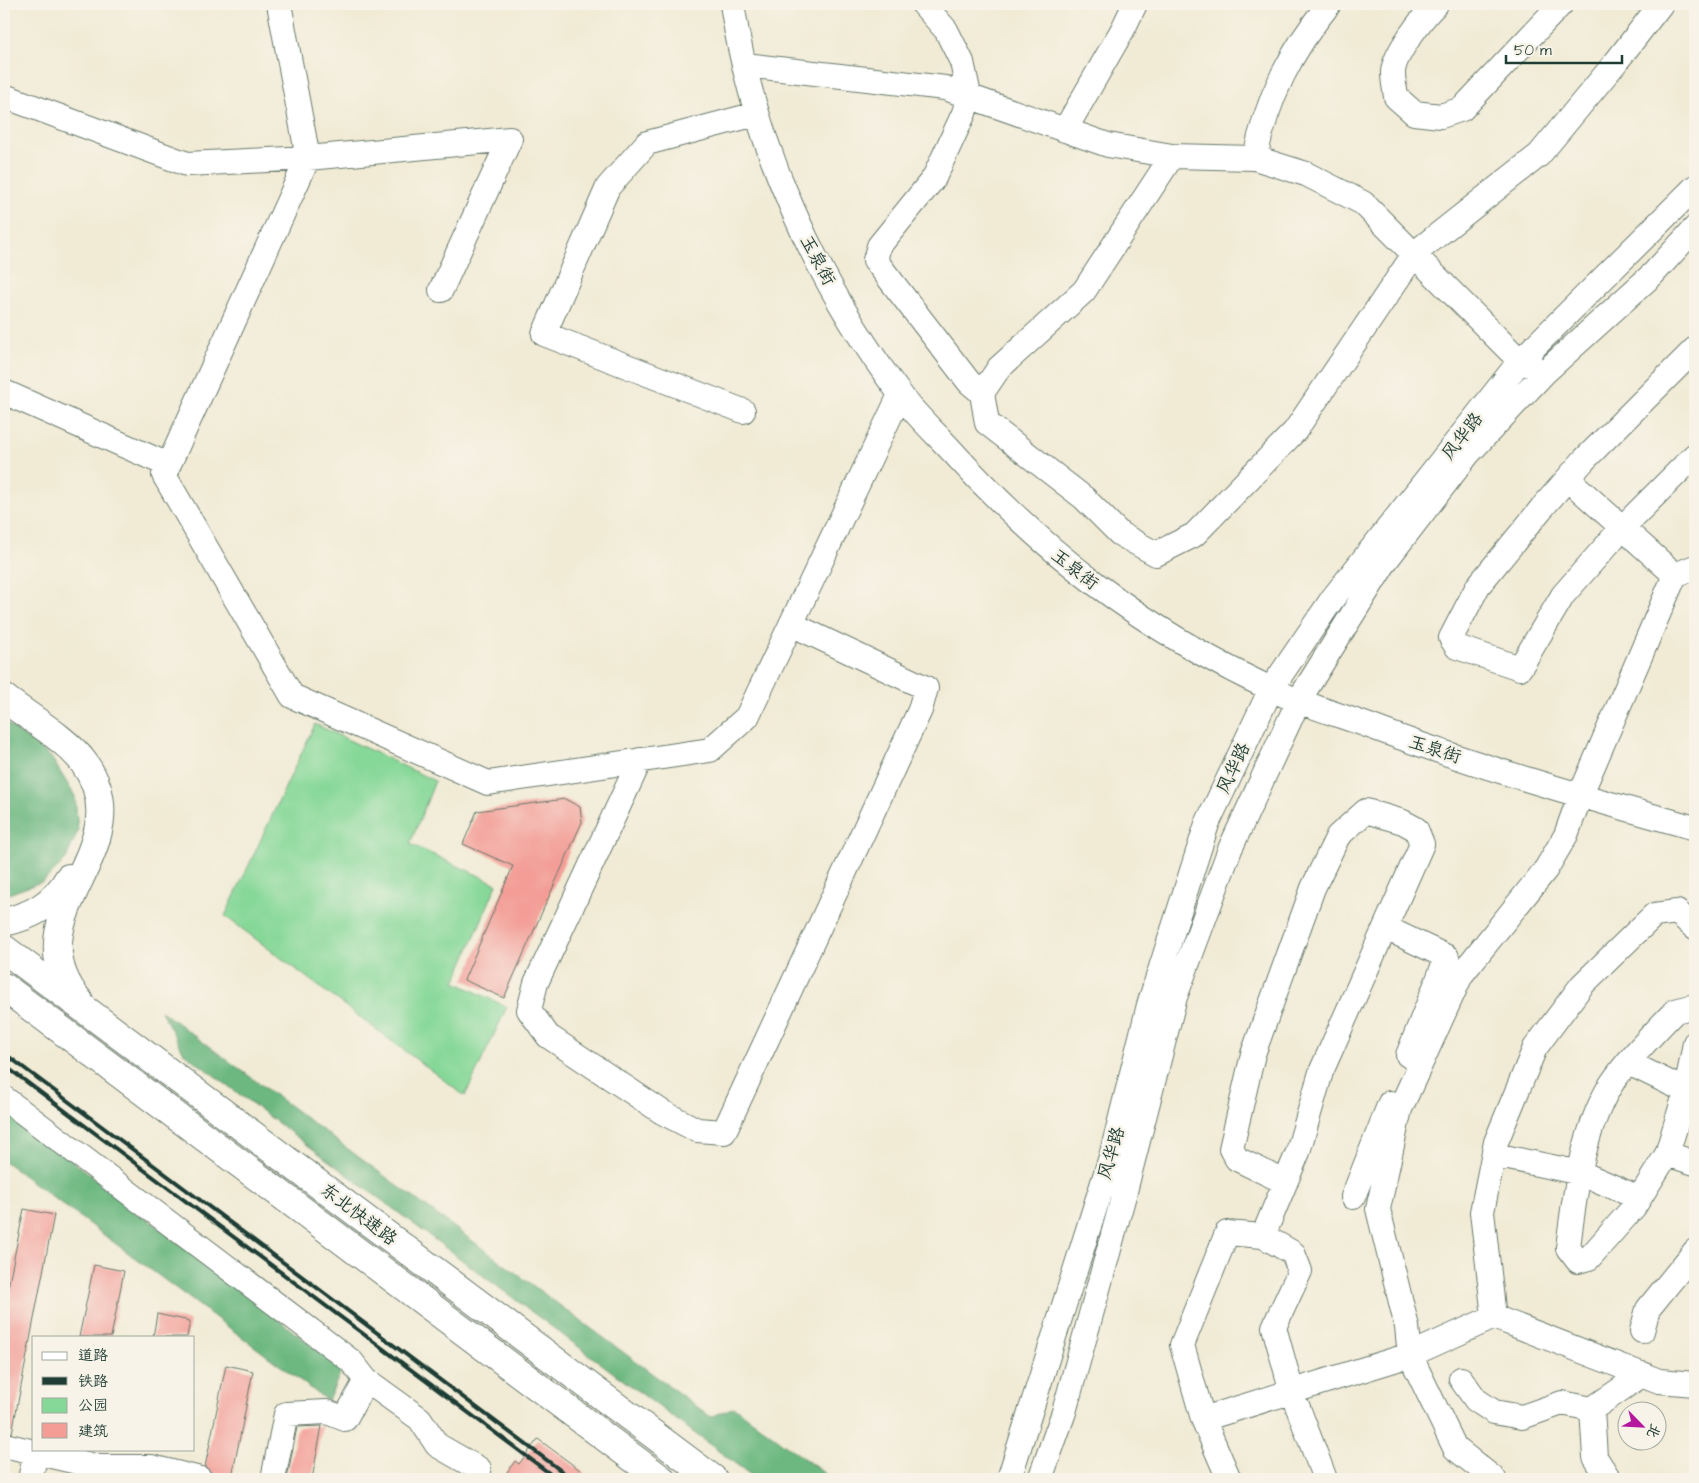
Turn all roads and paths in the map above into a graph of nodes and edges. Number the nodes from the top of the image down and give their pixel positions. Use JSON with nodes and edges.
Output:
{"nodes":[{"id":1,"x":279,"y":4,"type":"edge"},
{"id":2,"x":732,"y":4,"type":"edge"},
{"id":3,"x":923,"y":4,"type":"edge"},
{"id":4,"x":1135,"y":4,"type":"edge"},
{"id":5,"x":1329,"y":4,"type":"edge"},
{"id":6,"x":1436,"y":4,"type":"edge"},
{"id":7,"x":1561,"y":4,"type":"edge"},
{"id":8,"x":1661,"y":4,"type":"edge"},
{"id":9,"x":745,"y":65,"type":"junction"},
{"id":10,"x":968,"y":95,"type":"junction"},
{"id":11,"x":4,"y":96,"type":"edge"},
{"id":12,"x":756,"y":114,"type":"junction"},
{"id":13,"x":1065,"y":130,"type":"junction"},
{"id":14,"x":1172,"y":156,"type":"junction"},
{"id":15,"x":308,"y":158,"type":"junction"},
{"id":16,"x":1255,"y":158,"type":"junction"},
{"id":17,"x":1695,"y":187,"type":"edge"},
{"id":18,"x":1695,"y":228,"type":"edge"},
{"id":19,"x":1415,"y":253,"type":"junction"},
{"id":20,"x":441,"y":290,"type":"dead end"},
{"id":21,"x":1695,"y":349,"type":"edge"},
{"id":22,"x":1520,"y":360,"type":"junction"},
{"id":23,"x":1545,"y":372,"type":"junction"},
{"id":24,"x":4,"y":392,"type":"edge"},
{"id":25,"x":982,"y":393,"type":"junction"},
{"id":26,"x":900,"y":395,"type":"junction"},
{"id":27,"x":742,"y":411,"type":"dead end"},
{"id":28,"x":1695,"y":455,"type":"edge"},
{"id":29,"x":168,"y":465,"type":"junction"},
{"id":30,"x":1568,"y":479,"type":"junction"},
{"id":31,"x":1622,"y":528,"type":"junction"},
{"id":32,"x":1685,"y":571,"type":"edge"},
{"id":33,"x":791,"y":624,"type":"junction"},
{"id":34,"x":1271,"y":689,"type":"junction"},
{"id":35,"x":4,"y":698,"type":"edge"},
{"id":36,"x":1299,"y":700,"type":"junction"},
{"id":37,"x":4,"y":716,"type":"edge"},
{"id":38,"x":640,"y":760,"type":"junction"},
{"id":39,"x":1580,"y":796,"type":"junction"},
{"id":40,"x":1695,"y":828,"type":"edge"},
{"id":41,"x":4,"y":922,"type":"edge"},
{"id":42,"x":1386,"y":928,"type":"junction"},
{"id":43,"x":1695,"y":928,"type":"edge"},
{"id":44,"x":4,"y":949,"type":"edge"},
{"id":45,"x":4,"y":987,"type":"edge"},
{"id":46,"x":1694,"y":1009,"type":"edge"},
{"id":47,"x":94,"y":1017,"type":"junction"},
{"id":48,"x":1695,"y":1043,"type":"edge"},
{"id":49,"x":1630,"y":1063,"type":"junction"},
{"id":50,"x":1686,"y":1091,"type":"junction"},
{"id":51,"x":4,"y":1098,"type":"edge"},
{"id":52,"x":1667,"y":1154,"type":"junction"},
{"id":53,"x":1494,"y":1155,"type":"junction"},
{"id":54,"x":1695,"y":1163,"type":"edge"},
{"id":55,"x":1581,"y":1173,"type":"junction"},
{"id":56,"x":1285,"y":1182,"type":"junction"},
{"id":57,"x":1353,"y":1197,"type":"dead end"},
{"id":58,"x":1640,"y":1198,"type":"junction"},
{"id":59,"x":1263,"y":1236,"type":"junction"},
{"id":60,"x":1695,"y":1251,"type":"edge"},
{"id":61,"x":1494,"y":1317,"type":"junction"},
{"id":62,"x":1642,"y":1331,"type":"dead end"},
{"id":63,"x":1410,"y":1355,"type":"junction"},
{"id":64,"x":1643,"y":1374,"type":"junction"},
{"id":65,"x":1461,"y":1379,"type":"dead end"},
{"id":66,"x":366,"y":1380,"type":"junction"},
{"id":67,"x":1695,"y":1384,"type":"edge"},
{"id":68,"x":1292,"y":1392,"type":"junction"},
{"id":69,"x":1592,"y":1409,"type":"junction"},
{"id":70,"x":1203,"y":1419,"type":"junction"},
{"id":71,"x":4,"y":1445,"type":"edge"},
{"id":72,"x":36,"y":1452,"type":"junction"},
{"id":73,"x":30,"y":1479,"type":"edge"},
{"id":74,"x":200,"y":1479,"type":"edge"},
{"id":75,"x":272,"y":1479,"type":"edge"},
{"id":76,"x":479,"y":1479,"type":"edge"},
{"id":77,"x":661,"y":1479,"type":"edge"},
{"id":78,"x":714,"y":1479,"type":"edge"},
{"id":79,"x":1009,"y":1479,"type":"edge"},
{"id":80,"x":1040,"y":1479,"type":"edge"},
{"id":81,"x":1229,"y":1479,"type":"edge"},
{"id":82,"x":1325,"y":1479,"type":"edge"},
{"id":83,"x":1494,"y":1479,"type":"edge"},
{"id":84,"x":1609,"y":1479,"type":"edge"}],
"edges":[{"from":1,"to":15,"type":"street"},
{"from":2,"to":9,"type":"street","name":"玉泉街"},
{"from":3,"to":10,"type":"street"},
{"from":4,"to":13,"type":"street"},
{"from":5,"to":16,"type":"street"},
{"from":6,"to":7,"type":"street"},
{"from":8,"to":19,"type":"street"},
{"from":9,"to":10,"type":"street"},
{"from":9,"to":12,"type":"street","name":"玉泉街"},
{"from":10,"to":13,"type":"street"},
{"from":10,"to":25,"type":"street"},
{"from":11,"to":15,"type":"street"},
{"from":12,"to":26,"type":"street","name":"玉泉街"},
{"from":12,"to":27,"type":"street"},
{"from":13,"to":14,"type":"street"},
{"from":14,"to":16,"type":"street"},
{"from":14,"to":25,"type":"street"},
{"from":15,"to":20,"type":"street"},
{"from":15,"to":29,"type":"street"},
{"from":16,"to":19,"type":"street"},
{"from":17,"to":22,"type":"street","name":"风华路"},
{"from":18,"to":23,"type":"street"},
{"from":19,"to":22,"type":"street"},
{"from":19,"to":25,"type":"street"},
{"from":21,"to":30,"type":"street"},
{"from":22,"to":23,"type":"street"},
{"from":22,"to":34,"type":"street","name":"风华路"},
{"from":23,"to":36,"type":"street"},
{"from":24,"to":29,"type":"street"},
{"from":26,"to":33,"type":"street"},
{"from":26,"to":34,"type":"street","name":"玉泉街"},
{"from":28,"to":31,"type":"street"},
{"from":29,"to":38,"type":"street"},
{"from":30,"to":31,"type":"street"},
{"from":30,"to":31,"type":"street"},
{"from":31,"to":32,"type":"street"},
{"from":32,"to":39,"type":"street"},
{"from":33,"to":38,"type":"street"},
{"from":33,"to":38,"type":"street"},
{"from":34,"to":36,"type":"street","name":"玉泉街"},
{"from":34,"to":79,"type":"street","name":"风华路"},
{"from":35,"to":47,"type":"highway"},
{"from":36,"to":39,"type":"street","name":"玉泉街"},
{"from":36,"to":80,"type":"street"},
{"from":37,"to":41,"type":"highway"},
{"from":39,"to":40,"type":"street","name":"玉泉街"},
{"from":39,"to":63,"type":"street"},
{"from":42,"to":56,"type":"street"},
{"from":42,"to":56,"type":"street"},
{"from":42,"to":57,"type":"street"},
{"from":43,"to":53,"type":"street"},
{"from":44,"to":47,"type":"highway","name":"东北快速路"},
{"from":45,"to":77,"type":"highway","name":"东北快速路"},
{"from":46,"to":49,"type":"street"},
{"from":47,"to":78,"type":"highway","name":"东北快速路"},
{"from":48,"to":50,"type":"street"},
{"from":49,"to":50,"type":"street"},
{"from":49,"to":55,"type":"street"},
{"from":50,"to":52,"type":"street"},
{"from":51,"to":66,"type":"street"},
{"from":52,"to":54,"type":"street"},
{"from":52,"to":58,"type":"street"},
{"from":53,"to":55,"type":"street"},
{"from":53,"to":61,"type":"street"},
{"from":55,"to":58,"type":"street"},
{"from":55,"to":58,"type":"street"},
{"from":56,"to":59,"type":"street"},
{"from":59,"to":68,"type":"street"},
{"from":59,"to":70,"type":"street"},
{"from":60,"to":62,"type":"street"},
{"from":61,"to":63,"type":"street"},
{"from":61,"to":64,"type":"street"},
{"from":63,"to":68,"type":"street"},
{"from":63,"to":83,"type":"street"},
{"from":64,"to":67,"type":"street"},
{"from":64,"to":69,"type":"street"},
{"from":65,"to":69,"type":"street"},
{"from":66,"to":75,"type":"street"},
{"from":66,"to":76,"type":"street"},
{"from":68,"to":70,"type":"street"},
{"from":68,"to":82,"type":"street"},
{"from":69,"to":84,"type":"street"},
{"from":70,"to":81,"type":"street"},
{"from":71,"to":72,"type":"street"},
{"from":72,"to":73,"type":"street"},
{"from":72,"to":74,"type":"street"}]}
